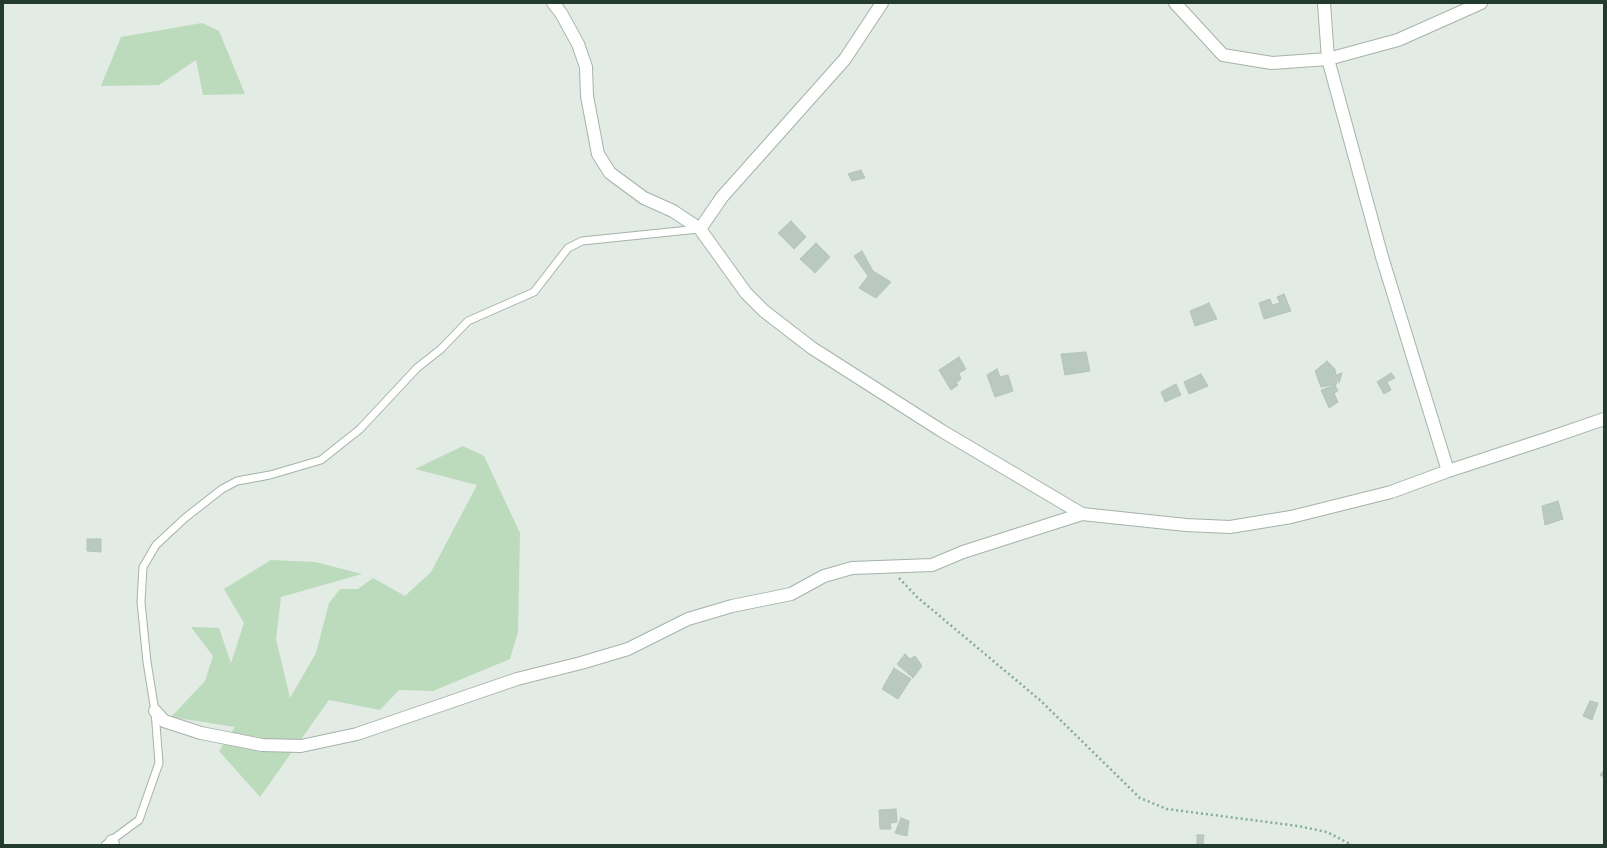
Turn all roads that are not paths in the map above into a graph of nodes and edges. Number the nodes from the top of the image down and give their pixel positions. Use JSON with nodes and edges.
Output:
{"nodes":[{"id":1,"x":553,"y":3,"type":"edge"},
{"id":2,"x":882,"y":3,"type":"edge"},
{"id":3,"x":1175,"y":3,"type":"edge"},
{"id":4,"x":1324,"y":3,"type":"edge"},
{"id":5,"x":1481,"y":3,"type":"edge"},
{"id":6,"x":1328,"y":59,"type":"junction"},
{"id":7,"x":700,"y":229,"type":"junction"},
{"id":8,"x":1604,"y":419,"type":"edge"},
{"id":9,"x":1448,"y":471,"type":"junction"},
{"id":10,"x":1082,"y":514,"type":"junction"},
{"id":11,"x":155,"y":711,"type":"junction"},
{"id":12,"x":110,"y":844,"type":"edge"}],
"edges":[{"from":1,"to":7,"type":"street"},
{"from":2,"to":7,"type":"street"},
{"from":3,"to":6,"type":"street"},
{"from":4,"to":6,"type":"street"},
{"from":5,"to":6,"type":"street"},
{"from":6,"to":9,"type":"street"},
{"from":7,"to":10,"type":"street"},
{"from":7,"to":11,"type":"lane"},
{"from":8,"to":9,"type":"street"},
{"from":9,"to":10,"type":"street"},
{"from":10,"to":11,"type":"street"},
{"from":11,"to":12,"type":"lane"}]}
